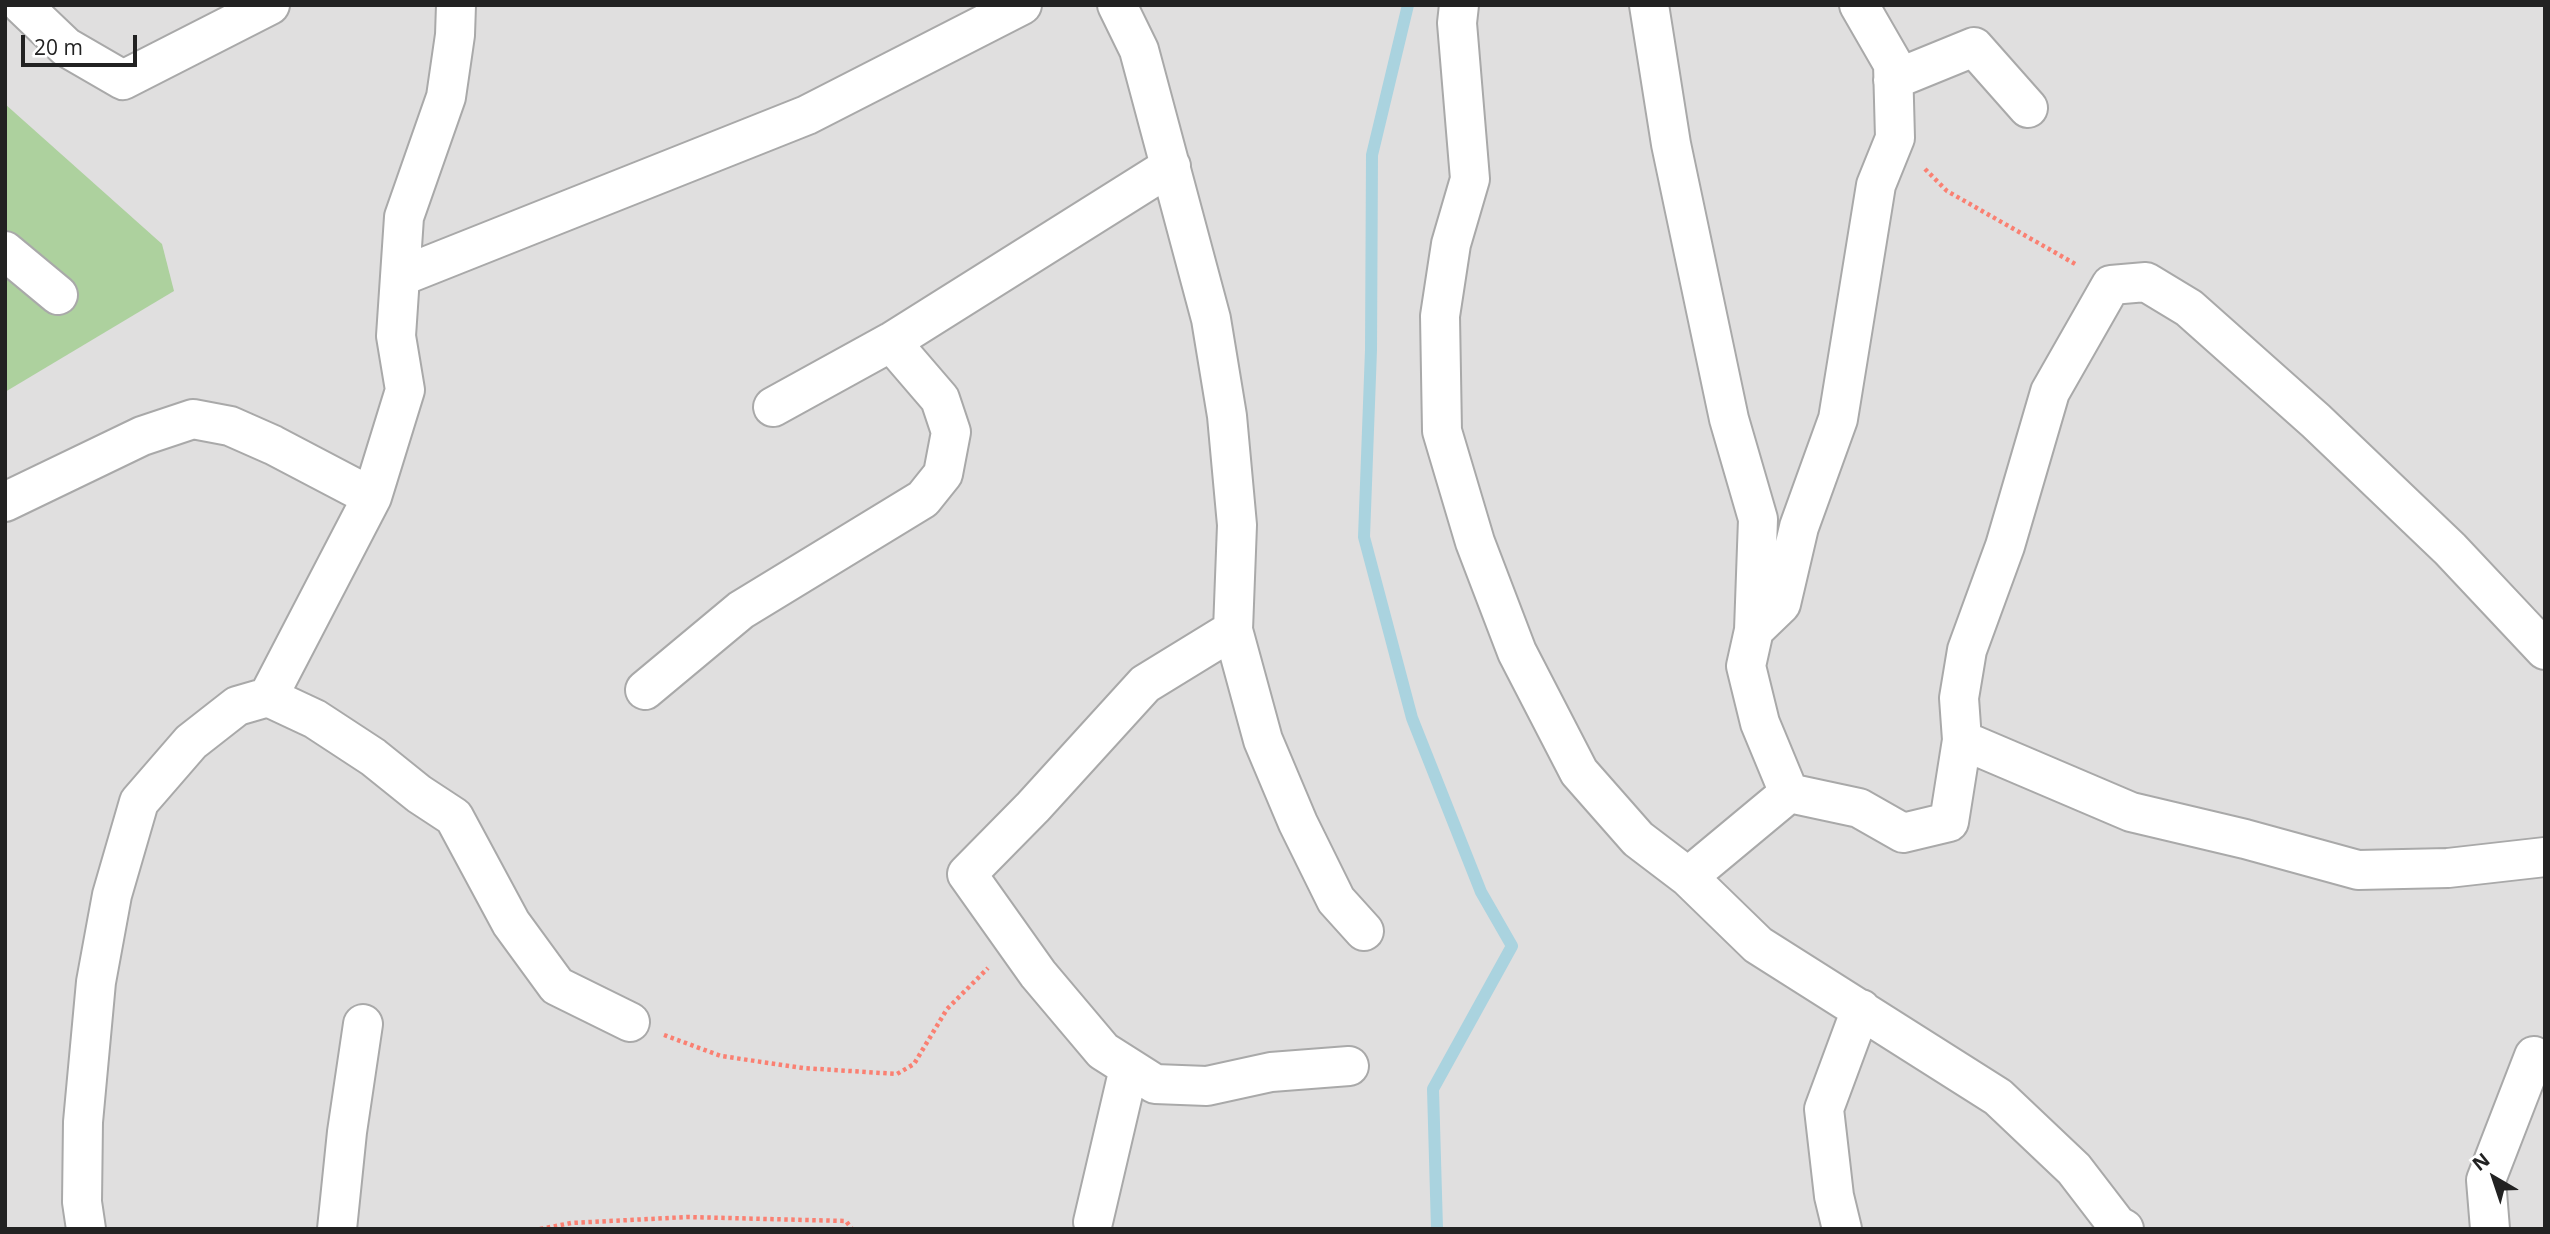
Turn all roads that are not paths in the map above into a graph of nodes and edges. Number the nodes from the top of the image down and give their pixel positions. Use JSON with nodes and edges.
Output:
{"nodes":[{"id":1,"x":22,"y":5,"type":"edge"},
{"id":2,"x":270,"y":5,"type":"edge"},
{"id":3,"x":456,"y":5,"type":"edge"},
{"id":4,"x":1022,"y":5,"type":"edge"},
{"id":5,"x":1117,"y":5,"type":"edge"},
{"id":6,"x":1459,"y":5,"type":"edge"},
{"id":7,"x":1649,"y":5,"type":"edge"},
{"id":8,"x":1859,"y":5,"type":"edge"},
{"id":9,"x":1893,"y":80,"type":"junction"},
{"id":10,"x":2028,"y":108,"type":"dead end"},
{"id":11,"x":1171,"y":166,"type":"junction"},
{"id":12,"x":5,"y":251,"type":"edge"},
{"id":13,"x":401,"y":275,"type":"junction"},
{"id":14,"x":58,"y":295,"type":"dead end"},
{"id":15,"x":891,"y":342,"type":"junction"},
{"id":16,"x":773,"y":407,"type":"dead end"},
{"id":17,"x":372,"y":497,"type":"junction"},
{"id":18,"x":5,"y":502,"type":"edge"},
{"id":19,"x":1233,"y":630,"type":"junction"},
{"id":20,"x":1754,"y":630,"type":"junction"},
{"id":21,"x":2545,"y":650,"type":"edge"},
{"id":22,"x":645,"y":690,"type":"dead end"},
{"id":23,"x":268,"y":697,"type":"junction"},
{"id":24,"x":1962,"y":740,"type":"junction"},
{"id":25,"x":1789,"y":793,"type":"junction"},
{"id":26,"x":2545,"y":857,"type":"edge"},
{"id":27,"x":1688,"y":877,"type":"junction"},
{"id":28,"x":1364,"y":931,"type":"dead end"},
{"id":29,"x":1861,"y":1009,"type":"junction"},
{"id":30,"x":630,"y":1023,"type":"road end"},
{"id":31,"x":363,"y":1024,"type":"dead end"},
{"id":32,"x":2534,"y":1056,"type":"dead end"},
{"id":33,"x":1349,"y":1066,"type":"dead end"},
{"id":34,"x":1129,"y":1068,"type":"junction"},
{"id":35,"x":1093,"y":1222,"type":"dead end"},
{"id":36,"x":86,"y":1229,"type":"edge"},
{"id":37,"x":338,"y":1229,"type":"edge"},
{"id":38,"x":1842,"y":1229,"type":"edge"},
{"id":39,"x":2124,"y":1229,"type":"edge"},
{"id":40,"x":2490,"y":1229,"type":"edge"}],
"edges":[{"from":1,"to":2,"type":"street"},
{"from":3,"to":13,"type":"street"},
{"from":4,"to":13,"type":"street"},
{"from":5,"to":11,"type":"street"},
{"from":6,"to":27,"type":"street"},
{"from":7,"to":20,"type":"street"},
{"from":8,"to":9,"type":"street"},
{"from":9,"to":10,"type":"street"},
{"from":9,"to":20,"type":"street"},
{"from":11,"to":15,"type":"street"},
{"from":11,"to":19,"type":"street"},
{"from":12,"to":14,"type":"street"},
{"from":13,"to":17,"type":"street"},
{"from":15,"to":16,"type":"street"},
{"from":15,"to":22,"type":"street"},
{"from":17,"to":18,"type":"street"},
{"from":17,"to":23,"type":"street"},
{"from":19,"to":28,"type":"street"},
{"from":19,"to":34,"type":"street"},
{"from":20,"to":25,"type":"street"},
{"from":21,"to":24,"type":"street"},
{"from":23,"to":30,"type":"street"},
{"from":23,"to":36,"type":"street"},
{"from":24,"to":25,"type":"street"},
{"from":24,"to":26,"type":"street"},
{"from":25,"to":27,"type":"street"},
{"from":27,"to":29,"type":"street"},
{"from":29,"to":38,"type":"street"},
{"from":29,"to":39,"type":"street"},
{"from":31,"to":37,"type":"street"},
{"from":32,"to":40,"type":"street"},
{"from":33,"to":34,"type":"street"},
{"from":34,"to":35,"type":"street"}]}
